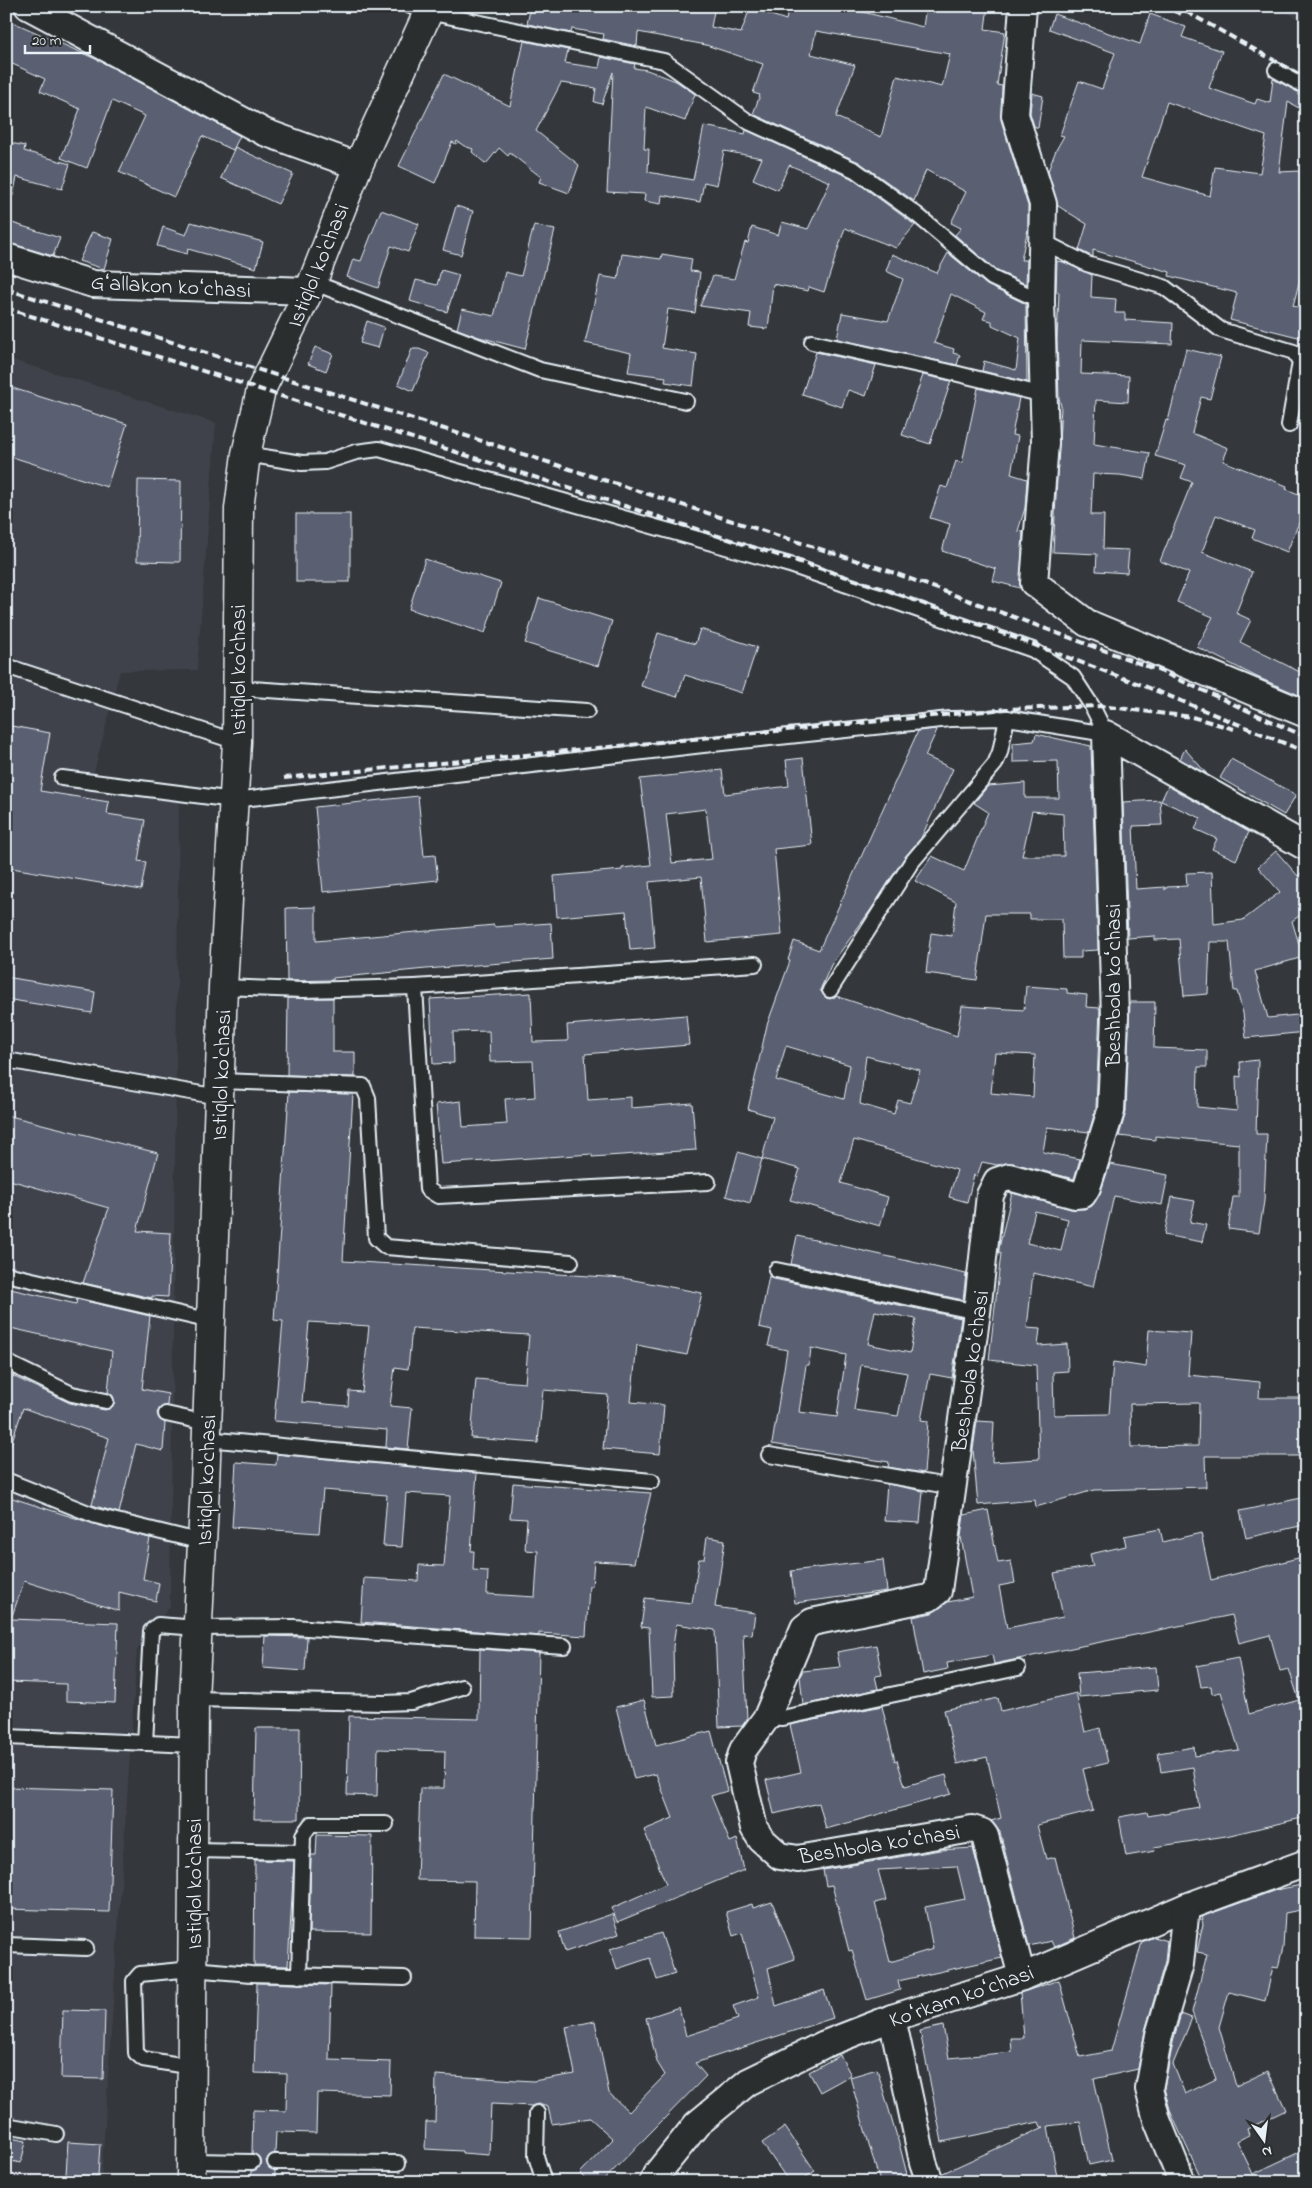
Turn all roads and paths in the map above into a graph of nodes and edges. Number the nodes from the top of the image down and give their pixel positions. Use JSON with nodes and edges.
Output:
{"nodes":[{"id":1,"x":28,"y":6,"type":"edge"},
{"id":2,"x":1023,"y":6,"type":"edge"},
{"id":3,"x":423,"y":8,"type":"edge"},
{"id":4,"x":1276,"y":70,"type":"dead end"},
{"id":5,"x":1306,"y":87,"type":"edge"},
{"id":6,"x":358,"y":166,"type":"junction"},
{"id":7,"x":1042,"y":241,"type":"junction"},
{"id":8,"x":6,"y":257,"type":"edge"},
{"id":9,"x":310,"y":287,"type":"junction"},
{"id":10,"x":1041,"y":301,"type":"junction"},
{"id":11,"x":812,"y":342,"type":"dead end"},
{"id":12,"x":1044,"y":394,"type":"junction"},
{"id":13,"x":686,"y":401,"type":"dead end"},
{"id":14,"x":1289,"y":425,"type":"dead end"},
{"id":15,"x":246,"y":454,"type":"junction"},
{"id":16,"x":6,"y":666,"type":"edge"},
{"id":17,"x":236,"y":688,"type":"junction"},
{"id":18,"x":587,"y":711,"type":"dead end"},
{"id":19,"x":1306,"y":714,"type":"edge"},
{"id":20,"x":1007,"y":718,"type":"junction"},
{"id":21,"x":1106,"y":734,"type":"junction"},
{"id":22,"x":237,"y":742,"type":"junction"},
{"id":23,"x":62,"y":778,"type":"dead end"},
{"id":24,"x":234,"y":800,"type":"junction"},
{"id":25,"x":1306,"y":846,"type":"edge"},
{"id":26,"x":756,"y":964,"type":"dead end"},
{"id":27,"x":223,"y":987,"type":"junction"},
{"id":28,"x":415,"y":987,"type":"junction"},
{"id":29,"x":830,"y":990,"type":"dead end"},
{"id":30,"x":6,"y":1060,"type":"edge"},
{"id":31,"x":220,"y":1089,"type":"junction"},
{"id":32,"x":708,"y":1182,"type":"dead end"},
{"id":33,"x":571,"y":1262,"type":"dead end"},
{"id":34,"x":776,"y":1270,"type":"dead end"},
{"id":35,"x":6,"y":1274,"type":"edge"},
{"id":36,"x":977,"y":1312,"type":"junction"},
{"id":37,"x":211,"y":1321,"type":"junction"},
{"id":38,"x":6,"y":1362,"type":"edge"},
{"id":39,"x":106,"y":1401,"type":"dead end"},
{"id":40,"x":166,"y":1414,"type":"dead end"},
{"id":41,"x":207,"y":1431,"type":"junction"},
{"id":42,"x":769,"y":1455,"type":"dead end"},
{"id":43,"x":6,"y":1480,"type":"edge"},
{"id":44,"x":652,"y":1481,"type":"dead end"},
{"id":45,"x":953,"y":1487,"type":"junction"},
{"id":46,"x":202,"y":1542,"type":"junction"},
{"id":47,"x":198,"y":1628,"type":"junction"},
{"id":48,"x":564,"y":1646,"type":"dead end"},
{"id":49,"x":1018,"y":1668,"type":"dead end"},
{"id":50,"x":462,"y":1687,"type":"dead end"},
{"id":51,"x":194,"y":1699,"type":"junction"},
{"id":52,"x":766,"y":1717,"type":"junction"},
{"id":53,"x":7,"y":1737,"type":"edge"},
{"id":54,"x":145,"y":1743,"type":"junction"},
{"id":55,"x":194,"y":1745,"type":"junction"},
{"id":56,"x":386,"y":1824,"type":"dead end"},
{"id":57,"x":193,"y":1850,"type":"junction"},
{"id":58,"x":303,"y":1852,"type":"junction"},
{"id":59,"x":1306,"y":1863,"type":"edge"},
{"id":60,"x":1186,"y":1907,"type":"junction"},
{"id":61,"x":6,"y":1945,"type":"edge"},
{"id":62,"x":86,"y":1948,"type":"dead end"},
{"id":63,"x":192,"y":1969,"type":"junction"},
{"id":64,"x":299,"y":1976,"type":"junction"},
{"id":65,"x":1022,"y":1977,"type":"junction"},
{"id":66,"x":404,"y":1978,"type":"dead end"},
{"id":67,"x":892,"y":2018,"type":"junction"},
{"id":68,"x":192,"y":2067,"type":"junction"},
{"id":69,"x":537,"y":2113,"type":"dead end"},
{"id":70,"x":6,"y":2125,"type":"edge"},
{"id":71,"x":56,"y":2134,"type":"dead end"},
{"id":72,"x":252,"y":2162,"type":"dead end"},
{"id":73,"x":275,"y":2162,"type":"dead end"},
{"id":74,"x":398,"y":2163,"type":"dead end"},
{"id":75,"x":191,"y":2172,"type":"edge"},
{"id":76,"x":544,"y":2182,"type":"edge"},
{"id":77,"x":653,"y":2182,"type":"edge"},
{"id":78,"x":930,"y":2182,"type":"edge"},
{"id":79,"x":1182,"y":2182,"type":"edge"}],
"edges":[{"from":1,"to":6,"type":"street"},
{"from":2,"to":7,"type":"street"},
{"from":3,"to":6,"type":"main road","name":"Istiqlol ko'chasi"},
{"from":3,"to":10,"type":"lane"},
{"from":4,"to":5,"type":"lane"},
{"from":6,"to":9,"type":"main road","name":"Istiqlol ko'chasi"},
{"from":7,"to":10,"type":"street"},
{"from":7,"to":14,"type":"lane"},
{"from":8,"to":9,"type":"street","name":"Gʻallakon koʻchasi"},
{"from":9,"to":13,"type":"lane"},
{"from":9,"to":15,"type":"main road","name":"Istiqlol ko'chasi"},
{"from":10,"to":12,"type":"street"},
{"from":11,"to":12,"type":"lane"},
{"from":12,"to":19,"type":"street"},
{"from":15,"to":17,"type":"main road","name":"Istiqlol ko'chasi"},
{"from":15,"to":21,"type":"lane"},
{"from":16,"to":22,"type":"lane"},
{"from":17,"to":18,"type":"lane"},
{"from":17,"to":22,"type":"main road","name":"Istiqlol ko'chasi"},
{"from":20,"to":21,"type":"lane"},
{"from":20,"to":24,"type":"lane"},
{"from":20,"to":29,"type":"lane"},
{"from":21,"to":25,"type":"street"},
{"from":21,"to":36,"type":"street","name":"Beshbola koʻchasi"},
{"from":22,"to":24,"type":"main road","name":"Istiqlol ko'chasi"},
{"from":23,"to":24,"type":"lane"},
{"from":24,"to":27,"type":"main road","name":"Istiqlol ko'chasi"},
{"from":26,"to":28,"type":"lane"},
{"from":27,"to":28,"type":"lane"},
{"from":27,"to":31,"type":"main road","name":"Istiqlol ko'chasi"},
{"from":28,"to":32,"type":"lane"},
{"from":30,"to":31,"type":"lane"},
{"from":31,"to":33,"type":"lane"},
{"from":31,"to":37,"type":"main road","name":"Istiqlol ko'chasi"},
{"from":34,"to":36,"type":"lane"},
{"from":35,"to":37,"type":"lane"},
{"from":36,"to":45,"type":"street","name":"Beshbola koʻchasi"},
{"from":37,"to":41,"type":"main road","name":"Istiqlol ko'chasi"},
{"from":38,"to":39,"type":"lane"},
{"from":40,"to":41,"type":"lane"},
{"from":41,"to":44,"type":"lane"},
{"from":41,"to":46,"type":"main road","name":"Istiqlol ko'chasi"},
{"from":42,"to":45,"type":"lane"},
{"from":43,"to":46,"type":"lane"},
{"from":45,"to":52,"type":"street","name":"Beshbola koʻchasi"},
{"from":46,"to":47,"type":"main road","name":"Istiqlol ko'chasi"},
{"from":47,"to":48,"type":"lane"},
{"from":47,"to":51,"type":"main road","name":"Istiqlol ko'chasi"},
{"from":47,"to":54,"type":"lane"},
{"from":49,"to":52,"type":"lane"},
{"from":50,"to":51,"type":"lane"},
{"from":51,"to":55,"type":"main road","name":"Istiqlol ko'chasi"},
{"from":52,"to":65,"type":"street","name":"Beshbola koʻchasi"},
{"from":53,"to":54,"type":"lane"},
{"from":54,"to":55,"type":"lane"},
{"from":55,"to":57,"type":"main road","name":"Istiqlol ko'chasi"},
{"from":56,"to":58,"type":"lane"},
{"from":57,"to":58,"type":"lane"},
{"from":57,"to":63,"type":"main road","name":"Istiqlol ko'chasi"},
{"from":58,"to":64,"type":"lane"},
{"from":59,"to":60,"type":"street","name":"Koʻrkam koʻchasi"},
{"from":60,"to":65,"type":"street","name":"Koʻrkam koʻchasi"},
{"from":60,"to":79,"type":"street"},
{"from":61,"to":62,"type":"lane"},
{"from":63,"to":64,"type":"lane"},
{"from":63,"to":68,"type":"main road","name":"Istiqlol ko'chasi"},
{"from":63,"to":68,"type":"lane"},
{"from":64,"to":66,"type":"lane"},
{"from":65,"to":67,"type":"street","name":"Koʻrkam koʻchasi"},
{"from":67,"to":77,"type":"street","name":"Koʻrkam koʻchasi"},
{"from":67,"to":78,"type":"street"},
{"from":68,"to":75,"type":"main road","name":"Istiqlol ko'chasi"},
{"from":69,"to":76,"type":"lane"},
{"from":70,"to":71,"type":"lane"},
{"from":72,"to":75,"type":"lane"},
{"from":73,"to":74,"type":"lane"}]}
